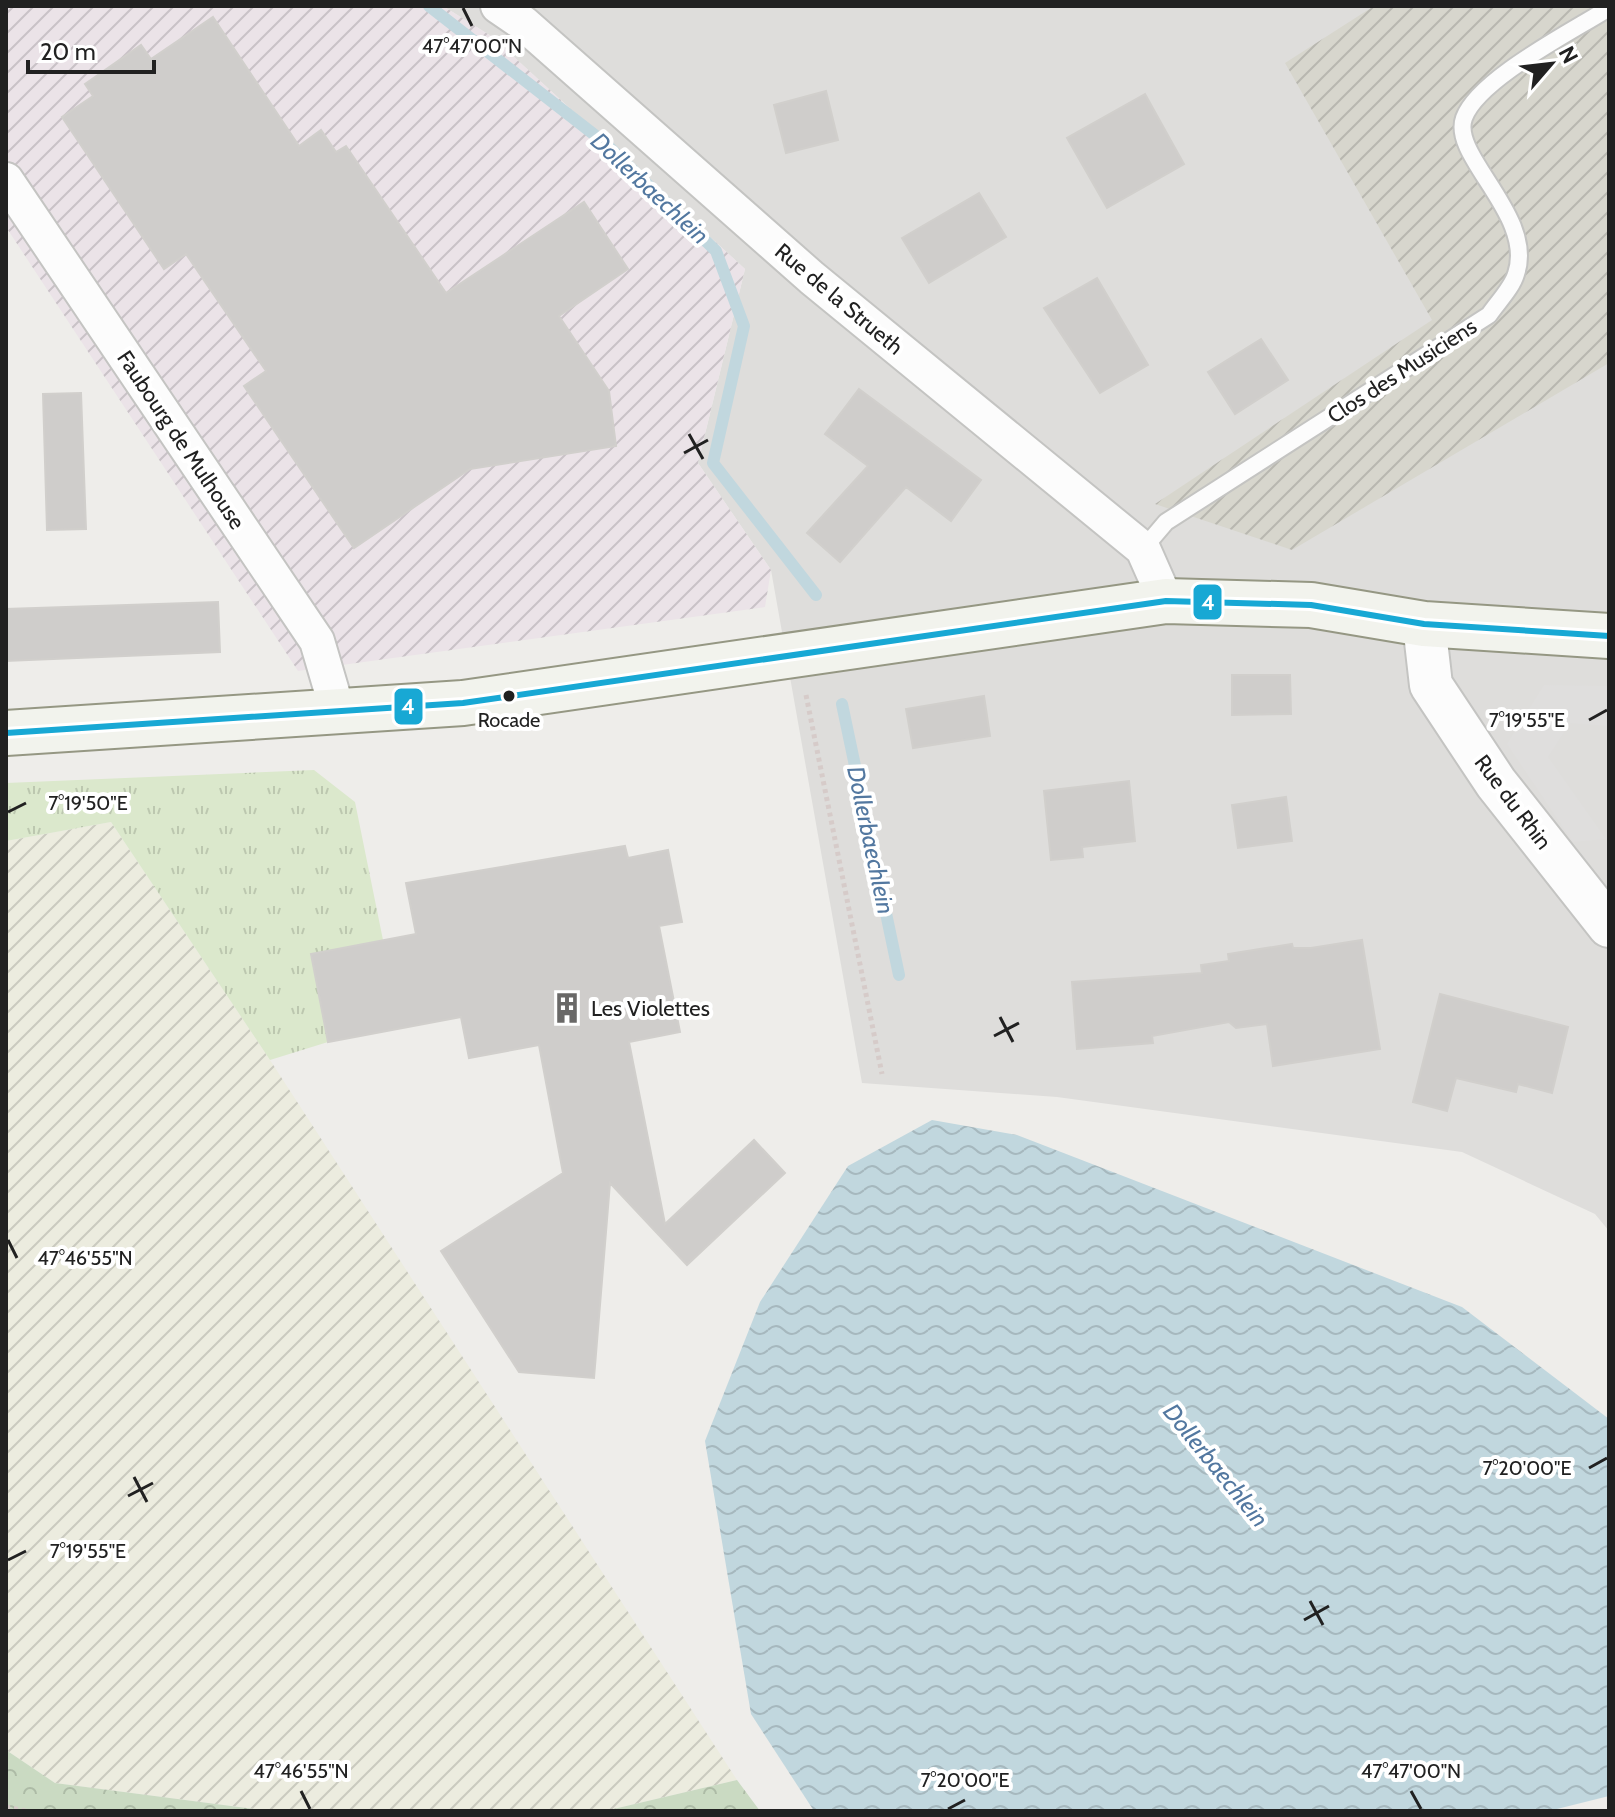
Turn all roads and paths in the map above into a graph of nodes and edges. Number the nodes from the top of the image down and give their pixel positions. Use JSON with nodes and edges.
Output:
{"nodes":[{"id":1,"x":498,"y":6,"type":"edge"},
{"id":2,"x":1609,"y":8,"type":"edge"},
{"id":3,"x":6,"y":180,"type":"edge"},
{"id":4,"x":1143,"y":549,"type":"junction"},
{"id":5,"x":1166,"y":601,"type":"junction"},
{"id":6,"x":1424,"y":624,"type":"junction"},
{"id":7,"x":1609,"y":636,"type":"edge"},
{"id":8,"x":798,"y":654,"type":"junction"},
{"id":9,"x":337,"y":709,"type":"junction"},
{"id":10,"x":6,"y":733,"type":"edge"},
{"id":11,"x":1609,"y":926,"type":"edge"},
{"id":12,"x":882,"y":1074,"type":"dead end"},
{"id":13,"x":6,"y":1807,"type":"edge"},
{"id":14,"x":26,"y":1811,"type":"edge"}],
"edges":[{"from":1,"to":4,"type":"street","name":"Rue de la Strueth"},
{"from":2,"to":4,"type":"lane","name":"Clos des Musiciens"},
{"from":3,"to":9,"type":"street","name":"Faubourg de Mulhouse"},
{"from":4,"to":5,"type":"street","name":"Rue de la Strueth"},
{"from":5,"to":6,"type":"main road"},
{"from":5,"to":8,"type":"main road"},
{"from":6,"to":7,"type":"main road"},
{"from":6,"to":11,"type":"street","name":"Rue du Rhin"},
{"from":8,"to":9,"type":"main road"},
{"from":8,"to":12,"type":"path"},
{"from":9,"to":10,"type":"main road"},
{"from":13,"to":14,"type":"path"}]}
